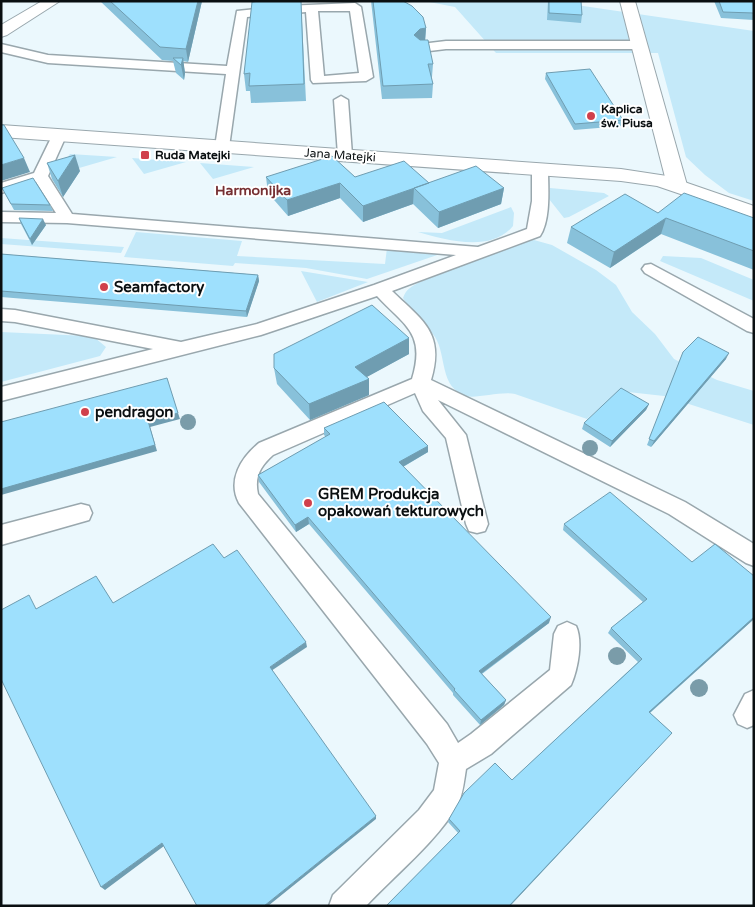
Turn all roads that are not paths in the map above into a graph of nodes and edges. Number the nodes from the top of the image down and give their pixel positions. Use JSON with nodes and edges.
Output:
{"nodes":[{"id":1,"x":53,"y":1,"type":"edge"},
{"id":2,"x":627,"y":1,"type":"edge"},
{"id":3,"x":312,"y":9,"type":"junction"},
{"id":4,"x":1,"y":32,"type":"edge"},
{"id":5,"x":639,"y":45,"type":"junction"},
{"id":6,"x":1,"y":48,"type":"edge"},
{"id":7,"x":421,"y":48,"type":"edge"},
{"id":8,"x":233,"y":70,"type":"junction"},
{"id":9,"x":340,"y":89,"type":"junction"},
{"id":10,"x":1,"y":131,"type":"edge"},
{"id":11,"x":59,"y":136,"type":"junction"},
{"id":12,"x":222,"y":147,"type":"junction"},
{"id":13,"x":345,"y":155,"type":"junction"},
{"id":14,"x":540,"y":169,"type":"junction"},
{"id":15,"x":40,"y":176,"type":"junction"},
{"id":16,"x":677,"y":185,"type":"junction"},
{"id":17,"x":1,"y":188,"type":"edge"},
{"id":18,"x":754,"y":213,"type":"edge"},
{"id":19,"x":1,"y":217,"type":"edge"},
{"id":20,"x":67,"y":218,"type":"junction"},
{"id":21,"x":482,"y":252,"type":"junction"},
{"id":22,"x":651,"y":269,"type":"dead end"},
{"id":23,"x":380,"y":289,"type":"junction"},
{"id":24,"x":1,"y":315,"type":"edge"},
{"id":25,"x":754,"y":327,"type":"edge"},
{"id":26,"x":183,"y":349,"type":"junction"},
{"id":27,"x":420,"y":383,"type":"junction"},
{"id":28,"x":1,"y":394,"type":"edge"},
{"id":29,"x":81,"y":513,"type":"dead end"},
{"id":30,"x":477,"y":524,"type":"dead end"},
{"id":31,"x":1,"y":535,"type":"edge"},
{"id":32,"x":754,"y":556,"type":"edge"},
{"id":33,"x":567,"y":634,"type":"dead end"},
{"id":34,"x":453,"y":761,"type":"junction"},
{"id":35,"x":344,"y":906,"type":"edge"}],
"edges":[{"from":1,"to":4,"type":"street"},
{"from":2,"to":5,"type":"street"},
{"from":3,"to":8,"type":"lane"},
{"from":3,"to":9,"type":"lane"},
{"from":3,"to":9,"type":"lane"},
{"from":5,"to":7,"type":"lane"},
{"from":5,"to":16,"type":"street"},
{"from":6,"to":8,"type":"lane"},
{"from":8,"to":12,"type":"lane"},
{"from":9,"to":13,"type":"lane"},
{"from":10,"to":11,"type":"street","name":"Jana Matejki"},
{"from":11,"to":12,"type":"street","name":"Jana Matejki"},
{"from":11,"to":15,"type":"lane"},
{"from":12,"to":13,"type":"street","name":"Jana Matejki"},
{"from":13,"to":14,"type":"street","name":"Jana Matejki"},
{"from":14,"to":16,"type":"street","name":"Jana Matejki"},
{"from":14,"to":21,"type":"lane"},
{"from":15,"to":17,"type":"lane"},
{"from":15,"to":20,"type":"lane"},
{"from":16,"to":18,"type":"street","name":"Jana Matejki"},
{"from":19,"to":20,"type":"lane"},
{"from":20,"to":21,"type":"lane"},
{"from":21,"to":23,"type":"lane"},
{"from":22,"to":25,"type":"lane"},
{"from":23,"to":26,"type":"lane"},
{"from":23,"to":27,"type":"lane"},
{"from":24,"to":26,"type":"lane"},
{"from":26,"to":28,"type":"lane"},
{"from":27,"to":30,"type":"lane"},
{"from":27,"to":32,"type":"lane"},
{"from":27,"to":34,"type":"lane"},
{"from":29,"to":31,"type":"lane"},
{"from":33,"to":34,"type":"lane"},
{"from":34,"to":35,"type":"lane"}]}
